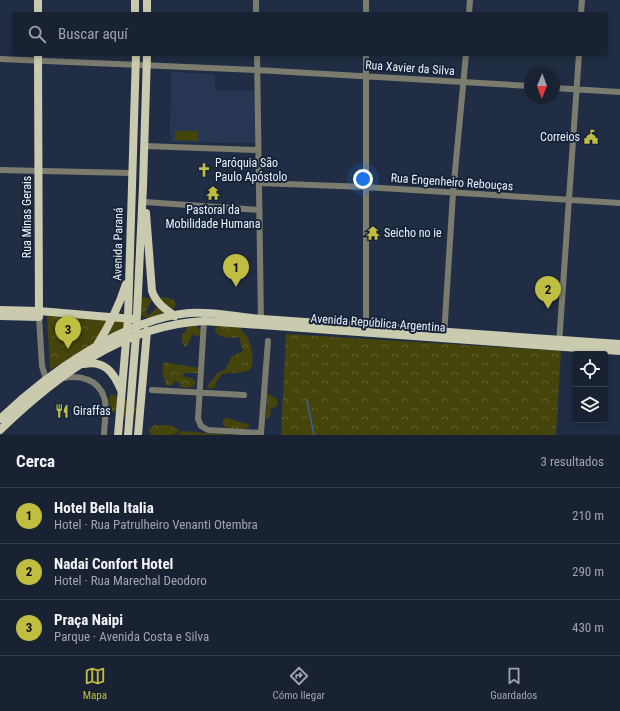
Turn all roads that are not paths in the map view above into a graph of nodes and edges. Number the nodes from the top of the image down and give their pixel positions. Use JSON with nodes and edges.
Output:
{"nodes":[{"id":1,"x":38,"y":0,"type":"edge"},
{"id":2,"x":135,"y":0,"type":"edge"},
{"id":3,"x":147,"y":0,"type":"edge"},
{"id":4,"x":256,"y":0,"type":"edge"},
{"id":5,"x":366,"y":0,"type":"edge"},
{"id":6,"x":470,"y":0,"type":"edge"},
{"id":7,"x":582,"y":0,"type":"edge"},
{"id":8,"x":38,"y":12,"type":"edge"},
{"id":9,"x":135,"y":12,"type":"edge"},
{"id":10,"x":147,"y":12,"type":"edge"},
{"id":11,"x":256,"y":12,"type":"edge"},
{"id":12,"x":366,"y":12,"type":"edge"},
{"id":13,"x":469,"y":12,"type":"edge"},
{"id":14,"x":581,"y":12,"type":"edge"},
{"id":15,"x":136,"y":56,"type":"edge"},
{"id":16,"x":147,"y":56,"type":"edge"},
{"id":17,"x":257,"y":56,"type":"edge"},
{"id":18,"x":366,"y":56,"type":"edge"},
{"id":19,"x":466,"y":56,"type":"edge"},
{"id":20,"x":579,"y":56,"type":"edge"},
{"id":21,"x":38,"y":57,"type":"edge"},
{"id":22,"x":0,"y":59,"type":"edge"},
{"id":23,"x":136,"y":64,"type":"junction"},
{"id":24,"x":147,"y":65,"type":"junction"},
{"id":25,"x":257,"y":70,"type":"junction"},
{"id":26,"x":365,"y":76,"type":"junction"},
{"id":27,"x":463,"y":82,"type":"junction"},
{"id":28,"x":524,"y":86,"type":"edge"},
{"id":29,"x":560,"y":88,"type":"edge"},
{"id":30,"x":578,"y":89,"type":"junction"},
{"id":31,"x":620,"y":92,"type":"edge"},
{"id":32,"x":144,"y":146,"type":"junction"},
{"id":33,"x":258,"y":150,"type":"junction"},
{"id":34,"x":0,"y":170,"type":"edge"},
{"id":35,"x":38,"y":171,"type":"junction"},
{"id":36,"x":131,"y":173,"type":"junction"},
{"id":37,"x":259,"y":183,"type":"junction"},
{"id":38,"x":143,"y":187,"type":"junction"},
{"id":39,"x":365,"y":187,"type":"junction"},
{"id":40,"x":453,"y":193,"type":"junction"},
{"id":41,"x":568,"y":200,"type":"junction"},
{"id":42,"x":146,"y":202,"type":"junction"},
{"id":43,"x":620,"y":203,"type":"edge"},
{"id":44,"x":259,"y":210,"type":"junction"},
{"id":45,"x":129,"y":272,"type":"junction"},
{"id":46,"x":0,"y":310,"type":"edge"},
{"id":47,"x":39,"y":314,"type":"junction"},
{"id":48,"x":0,"y":316,"type":"edge"},
{"id":49,"x":175,"y":316,"type":"junction"},
{"id":50,"x":113,"y":317,"type":"junction"},
{"id":51,"x":128,"y":318,"type":"junction"},
{"id":52,"x":204,"y":321,"type":"junction"},
{"id":53,"x":136,"y":322,"type":"junction"},
{"id":54,"x":261,"y":323,"type":"junction"},
{"id":55,"x":366,"y":326,"type":"junction"},
{"id":56,"x":127,"y":330,"type":"junction"},
{"id":57,"x":147,"y":331,"type":"junction"},
{"id":58,"x":136,"y":335,"type":"junction"},
{"id":59,"x":444,"y":335,"type":"junction"},
{"id":60,"x":126,"y":340,"type":"junction"},
{"id":61,"x":268,"y":341,"type":"dead end"},
{"id":62,"x":559,"y":343,"type":"junction"},
{"id":63,"x":620,"y":344,"type":"edge"},
{"id":64,"x":97,"y":346,"type":"junction"},
{"id":65,"x":620,"y":352,"type":"edge"},
{"id":66,"x":81,"y":365,"type":"junction"},
{"id":67,"x":62,"y":378,"type":"junction"},
{"id":68,"x":46,"y":379,"type":"junction"},
{"id":69,"x":152,"y":390,"type":"dead end"},
{"id":70,"x":122,"y":392,"type":"junction"},
{"id":71,"x":200,"y":393,"type":"junction"},
{"id":72,"x":244,"y":395,"type":"dead end"},
{"id":73,"x":0,"y":419,"type":"edge"},
{"id":74,"x":119,"y":424,"type":"junction"},
{"id":75,"x":0,"y":430,"type":"edge"},
{"id":76,"x":104,"y":435,"type":"edge"},
{"id":77,"x":112,"y":435,"type":"edge"},
{"id":78,"x":118,"y":435,"type":"edge"},
{"id":79,"x":128,"y":435,"type":"edge"},
{"id":80,"x":138,"y":435,"type":"edge"}],
"edges":[{"from":1,"to":8,"type":"main road"},
{"from":2,"to":9,"type":"main road"},
{"from":3,"to":10,"type":"main road"},
{"from":4,"to":11,"type":"street"},
{"from":5,"to":12,"type":"street"},
{"from":6,"to":13,"type":"street"},
{"from":7,"to":14,"type":"street"},
{"from":15,"to":23,"type":"main road","name":"Avenida Paraná"},
{"from":16,"to":24,"type":"main road","name":"Avenida Paraná"},
{"from":17,"to":25,"type":"street"},
{"from":18,"to":26,"type":"street"},
{"from":19,"to":27,"type":"street"},
{"from":20,"to":30,"type":"street"},
{"from":21,"to":22,"type":"street","name":"Rua Xavier da Silva"},
{"from":21,"to":23,"type":"street","name":"Rua Xavier da Silva"},
{"from":21,"to":35,"type":"main road","name":"Rua Minas Gerais"},
{"from":23,"to":24,"type":"street","name":"Rua Xavier da Silva"},
{"from":23,"to":36,"type":"main road","name":"Avenida Paraná"},
{"from":24,"to":25,"type":"street","name":"Rua Xavier da Silva"},
{"from":24,"to":32,"type":"main road","name":"Avenida Paraná"},
{"from":25,"to":26,"type":"street","name":"Rua Xavier da Silva"},
{"from":25,"to":33,"type":"street"},
{"from":26,"to":27,"type":"street","name":"Rua Xavier da Silva"},
{"from":26,"to":39,"type":"street"},
{"from":27,"to":28,"type":"street","name":"Rua Xavier da Silva"},
{"from":27,"to":40,"type":"street"},
{"from":29,"to":30,"type":"street"},
{"from":30,"to":31,"type":"street"},
{"from":30,"to":41,"type":"street"},
{"from":32,"to":33,"type":"street"},
{"from":32,"to":38,"type":"main road","name":"Avenida Paraná"},
{"from":33,"to":37,"type":"street"},
{"from":34,"to":35,"type":"street"},
{"from":35,"to":36,"type":"street"},
{"from":35,"to":47,"type":"main road","name":"Rua Minas Gerais"},
{"from":36,"to":45,"type":"main road","name":"Avenida Paraná"},
{"from":37,"to":39,"type":"street","name":"Rua Engenheiro Rebouças"},
{"from":37,"to":44,"type":"street"},
{"from":38,"to":42,"type":"main road"},
{"from":38,"to":53,"type":"main road","name":"Avenida Paraná"},
{"from":39,"to":40,"type":"street","name":"Rua Engenheiro Rebouças"},
{"from":39,"to":55,"type":"street"},
{"from":40,"to":41,"type":"street","name":"Rua Engenheiro Rebouças"},
{"from":40,"to":59,"type":"street"},
{"from":41,"to":43,"type":"street","name":"Rua Engenheiro Rebouças"},
{"from":41,"to":62,"type":"street"},
{"from":42,"to":44,"type":"street"},
{"from":42,"to":49,"type":"main road"},
{"from":44,"to":54,"type":"street"},
{"from":45,"to":50,"type":"main road"},
{"from":45,"to":51,"type":"main road","name":"Avenida Paraná"},
{"from":46,"to":47,"type":"main road","name":"Avenida República Argentina"},
{"from":47,"to":48,"type":"main road","name":"Avenida República Argentina"},
{"from":47,"to":50,"type":"main road","name":"Avenida República Argentina"},
{"from":47,"to":68,"type":"street","name":"Rua Minas Gerais"},
{"from":49,"to":53,"type":"main road","name":"Avenida República Argentina"},
{"from":49,"to":54,"type":"main road","name":"Avenida República Argentina"},
{"from":50,"to":51,"type":"main road","name":"Avenida República Argentina"},
{"from":50,"to":64,"type":"main road"},
{"from":51,"to":53,"type":"main road","name":"Avenida República Argentina"},
{"from":51,"to":56,"type":"main road","name":"Avenida Paraná"},
{"from":52,"to":54,"type":"main road","name":"Avenida República Argentina"},
{"from":52,"to":57,"type":"main road","name":"Avenida República Argentina"},
{"from":52,"to":71,"type":"street"},
{"from":53,"to":56,"type":"main road"},
{"from":53,"to":58,"type":"main road","name":"Avenida Paraná"},
{"from":54,"to":55,"type":"main road","name":"Avenida República Argentina"},
{"from":54,"to":59,"type":"main road","name":"Avenida República Argentina"},
{"from":55,"to":59,"type":"main road","name":"Avenida República Argentina"},
{"from":56,"to":60,"type":"main road","name":"Avenida Paraná"},
{"from":56,"to":64,"type":"main road"},
{"from":57,"to":58,"type":"main road","name":"Avenida República Argentina"},
{"from":57,"to":80,"type":"main road"},
{"from":58,"to":60,"type":"main road","name":"Avenida República Argentina"},
{"from":58,"to":79,"type":"main road","name":"Avenida Paraná"},
{"from":59,"to":62,"type":"main road","name":"Avenida República Argentina"},
{"from":60,"to":66,"type":"main road","name":"Avenida República Argentina"},
{"from":60,"to":70,"type":"main road","name":"Avenida Paraná"},
{"from":61,"to":71,"type":"street"},
{"from":62,"to":63,"type":"main road","name":"Avenida República Argentina"},
{"from":62,"to":65,"type":"main road","name":"Avenida República Argentina"},
{"from":64,"to":68,"type":"main road"},
{"from":66,"to":67,"type":"main road","name":"Avenida República Argentina"},
{"from":66,"to":70,"type":"main road"},
{"from":67,"to":75,"type":"main road","name":"Avenida República Argentina"},
{"from":67,"to":76,"type":"street"},
{"from":68,"to":73,"type":"main road"},
{"from":69,"to":71,"type":"street"},
{"from":70,"to":74,"type":"main road","name":"Avenida Paraná"},
{"from":71,"to":72,"type":"street"},
{"from":74,"to":77,"type":"main road"},
{"from":74,"to":78,"type":"main road","name":"Avenida Paraná"}]}
